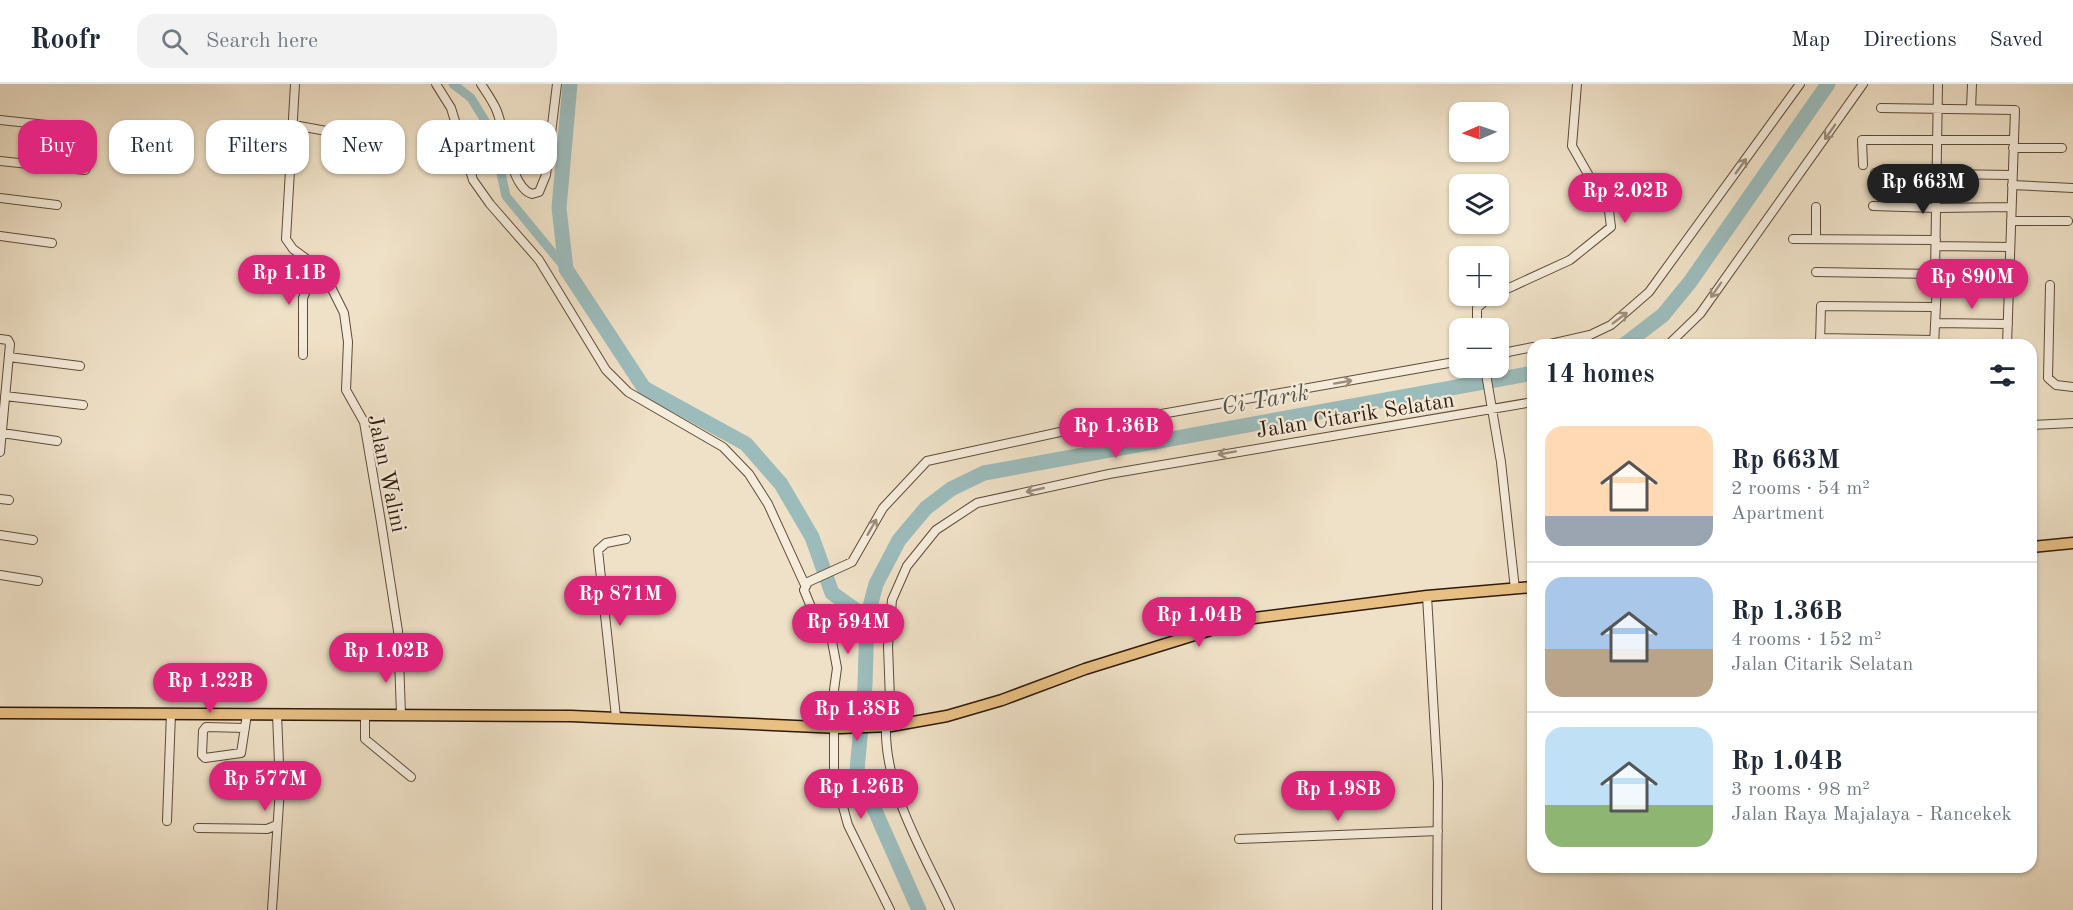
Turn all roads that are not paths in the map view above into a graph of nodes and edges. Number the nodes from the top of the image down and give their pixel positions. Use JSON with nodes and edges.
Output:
{"nodes":[{"id":1,"x":296,"y":84,"type":"edge"},
{"id":2,"x":436,"y":84,"type":"edge"},
{"id":3,"x":481,"y":84,"type":"edge"},
{"id":4,"x":557,"y":84,"type":"edge"},
{"id":5,"x":1577,"y":84,"type":"edge"},
{"id":6,"x":1800,"y":84,"type":"edge"},
{"id":7,"x":1863,"y":84,"type":"edge"},
{"id":8,"x":1938,"y":84,"type":"edge"},
{"id":9,"x":1972,"y":84,"type":"edge"},
{"id":10,"x":1881,"y":108,"type":"dead end"},
{"id":11,"x":1937,"y":109,"type":"junction"},
{"id":12,"x":1971,"y":109,"type":"junction"},
{"id":13,"x":0,"y":120,"type":"edge"},
{"id":14,"x":294,"y":120,"type":"edge"},
{"id":15,"x":1939,"y":141,"type":"junction"},
{"id":16,"x":2013,"y":144,"type":"junction"},
{"id":17,"x":2062,"y":148,"type":"dead end"},
{"id":18,"x":0,"y":161,"type":"edge"},
{"id":19,"x":1863,"y":165,"type":"dead end"},
{"id":20,"x":1875,"y":173,"type":"dead end"},
{"id":21,"x":291,"y":174,"type":"edge"},
{"id":22,"x":1937,"y":174,"type":"junction"},
{"id":23,"x":2012,"y":180,"type":"junction"},
{"id":24,"x":2073,"y":188,"type":"edge"},
{"id":25,"x":0,"y":198,"type":"edge"},
{"id":26,"x":57,"y":205,"type":"dead end"},
{"id":27,"x":1873,"y":206,"type":"dead end"},
{"id":28,"x":1816,"y":207,"type":"dead end"},
{"id":29,"x":2012,"y":207,"type":"junction"},
{"id":30,"x":1936,"y":208,"type":"junction"},
{"id":31,"x":2011,"y":221,"type":"junction"},
{"id":32,"x":2068,"y":221,"type":"dead end"},
{"id":33,"x":0,"y":236,"type":"edge"},
{"id":34,"x":1793,"y":239,"type":"dead end"},
{"id":35,"x":1816,"y":239,"type":"junction"},
{"id":36,"x":52,"y":243,"type":"dead end"},
{"id":37,"x":1936,"y":243,"type":"junction"},
{"id":38,"x":2010,"y":247,"type":"junction"},
{"id":39,"x":316,"y":266,"type":"junction"},
{"id":40,"x":1816,"y":272,"type":"dead end"},
{"id":41,"x":1935,"y":274,"type":"junction"},
{"id":42,"x":1937,"y":285,"type":"junction"},
{"id":43,"x":2009,"y":285,"type":"junction"},
{"id":44,"x":2050,"y":285,"type":"dead end"},
{"id":45,"x":1509,"y":288,"type":"edge"},
{"id":46,"x":1934,"y":307,"type":"junction"},
{"id":47,"x":1936,"y":322,"type":"junction"},
{"id":48,"x":2008,"y":324,"type":"junction"},
{"id":49,"x":0,"y":339,"type":"edge"},
{"id":50,"x":1575,"y":339,"type":"edge"},
{"id":51,"x":1674,"y":339,"type":"edge"},
{"id":52,"x":1820,"y":339,"type":"edge"},
{"id":53,"x":1933,"y":339,"type":"edge"},
{"id":54,"x":2007,"y":339,"type":"edge"},
{"id":55,"x":1527,"y":349,"type":"edge"},
{"id":56,"x":1509,"y":352,"type":"edge"},
{"id":57,"x":303,"y":355,"type":"dead end"},
{"id":58,"x":9,"y":357,"type":"junction"},
{"id":59,"x":1449,"y":363,"type":"edge"},
{"id":60,"x":80,"y":366,"type":"dead end"},
{"id":61,"x":1487,"y":378,"type":"edge"},
{"id":62,"x":2073,"y":387,"type":"edge"},
{"id":63,"x":5,"y":396,"type":"junction"},
{"id":64,"x":1527,"y":403,"type":"edge"},
{"id":65,"x":83,"y":405,"type":"dead end"},
{"id":66,"x":1492,"y":407,"type":"junction"},
{"id":67,"x":2073,"y":423,"type":"edge"},
{"id":68,"x":2037,"y":425,"type":"edge"},
{"id":69,"x":2,"y":433,"type":"junction"},
{"id":70,"x":57,"y":441,"type":"dead end"},
{"id":71,"x":0,"y":452,"type":"edge"},
{"id":72,"x":0,"y":536,"type":"edge"},
{"id":73,"x":626,"y":539,"type":"dead end"},
{"id":74,"x":33,"y":540,"type":"dead end"},
{"id":75,"x":2073,"y":543,"type":"edge"},
{"id":76,"x":2037,"y":546,"type":"edge"},
{"id":77,"x":0,"y":575,"type":"edge"},
{"id":78,"x":38,"y":581,"type":"dead end"},
{"id":79,"x":807,"y":583,"type":"junction"},
{"id":80,"x":1527,"y":588,"type":"edge"},
{"id":81,"x":1515,"y":589,"type":"junction"},
{"id":82,"x":1427,"y":596,"type":"junction"},
{"id":83,"x":0,"y":713,"type":"edge"},
{"id":84,"x":171,"y":713,"type":"junction"},
{"id":85,"x":246,"y":714,"type":"junction"},
{"id":86,"x":277,"y":714,"type":"junction"},
{"id":87,"x":401,"y":714,"type":"junction"},
{"id":88,"x":365,"y":715,"type":"junction"},
{"id":89,"x":616,"y":717,"type":"junction"},
{"id":90,"x":889,"y":726,"type":"junction"},
{"id":91,"x":245,"y":728,"type":"junction"},
{"id":92,"x":836,"y":728,"type":"junction"},
{"id":93,"x":411,"y":777,"type":"dead end"},
{"id":94,"x":167,"y":821,"type":"dead end"},
{"id":95,"x":277,"y":825,"type":"junction"},
{"id":96,"x":198,"y":828,"type":"dead end"},
{"id":97,"x":1438,"y":831,"type":"junction"},
{"id":98,"x":1239,"y":839,"type":"dead end"},
{"id":99,"x":272,"y":910,"type":"edge"},
{"id":100,"x":890,"y":910,"type":"edge"},
{"id":101,"x":950,"y":910,"type":"edge"},
{"id":102,"x":1437,"y":910,"type":"edge"}],
"edges":[{"from":1,"to":14,"type":"street","name":"Jalan Walini"},
{"from":2,"to":79,"type":"street"},
{"from":3,"to":4,"type":"street"},
{"from":5,"to":45,"type":"street"},
{"from":50,"to":6,"type":"street","one_way":true},
{"from":7,"to":51,"type":"street","one_way":true},
{"from":8,"to":11,"type":"street"},
{"from":9,"to":12,"type":"street"},
{"from":10,"to":11,"type":"street"},
{"from":11,"to":12,"type":"street"},
{"from":11,"to":15,"type":"street"},
{"from":12,"to":16,"type":"street"},
{"from":13,"to":18,"type":"street"},
{"from":15,"to":16,"type":"street"},
{"from":15,"to":19,"type":"street"},
{"from":15,"to":22,"type":"street"},
{"from":16,"to":17,"type":"street"},
{"from":16,"to":23,"type":"street"},
{"from":20,"to":22,"type":"street"},
{"from":21,"to":39,"type":"street","name":"Jalan Walini"},
{"from":22,"to":23,"type":"street"},
{"from":22,"to":30,"type":"street"},
{"from":23,"to":24,"type":"street"},
{"from":23,"to":29,"type":"street"},
{"from":25,"to":26,"type":"street"},
{"from":27,"to":30,"type":"street"},
{"from":28,"to":35,"type":"street"},
{"from":29,"to":30,"type":"street"},
{"from":29,"to":31,"type":"street"},
{"from":30,"to":37,"type":"street"},
{"from":31,"to":32,"type":"street"},
{"from":31,"to":38,"type":"street"},
{"from":33,"to":36,"type":"street"},
{"from":34,"to":35,"type":"street"},
{"from":35,"to":37,"type":"street"},
{"from":37,"to":38,"type":"street"},
{"from":37,"to":41,"type":"street"},
{"from":38,"to":43,"type":"street"},
{"from":39,"to":57,"type":"street"},
{"from":39,"to":87,"type":"street","name":"Jalan Walini"},
{"from":40,"to":41,"type":"street"},
{"from":41,"to":42,"type":"street"},
{"from":42,"to":43,"type":"street"},
{"from":42,"to":46,"type":"street"},
{"from":43,"to":48,"type":"street"},
{"from":44,"to":62,"type":"street"},
{"from":46,"to":47,"type":"street"},
{"from":46,"to":52,"type":"street"},
{"from":47,"to":48,"type":"street"},
{"from":47,"to":53,"type":"street"},
{"from":48,"to":54,"type":"street"},
{"from":49,"to":58,"type":"street"},
{"from":55,"to":56,"type":"street"},
{"from":58,"to":60,"type":"street"},
{"from":58,"to":63,"type":"street"},
{"from":79,"to":59,"type":"street","one_way":true},
{"from":61,"to":66,"type":"street"},
{"from":63,"to":65,"type":"street"},
{"from":63,"to":69,"type":"street"},
{"from":64,"to":66,"type":"street","name":"Jalan Citarik Selatan"},
{"from":66,"to":81,"type":"street"},
{"from":66,"to":90,"type":"street","name":"Jalan Citarik Selatan","one_way":true},
{"from":67,"to":68,"type":"street"},
{"from":69,"to":70,"type":"street"},
{"from":69,"to":71,"type":"street"},
{"from":72,"to":74,"type":"street"},
{"from":73,"to":89,"type":"street"},
{"from":75,"to":76,"type":"main road"},
{"from":77,"to":78,"type":"street"},
{"from":79,"to":92,"type":"street"},
{"from":80,"to":81,"type":"main road"},
{"from":81,"to":82,"type":"main road"},
{"from":82,"to":90,"type":"main road"},
{"from":82,"to":97,"type":"street"},
{"from":83,"to":84,"type":"main road"},
{"from":84,"to":85,"type":"main road"},
{"from":84,"to":94,"type":"street"},
{"from":85,"to":86,"type":"main road"},
{"from":85,"to":91,"type":"street"},
{"from":86,"to":88,"type":"main road"},
{"from":86,"to":95,"type":"street"},
{"from":87,"to":88,"type":"main road"},
{"from":87,"to":89,"type":"main road"},
{"from":88,"to":93,"type":"street"},
{"from":89,"to":92,"type":"main road"},
{"from":90,"to":92,"type":"main road"},
{"from":90,"to":101,"type":"street","name":"Jalan Citarik Selatan"},
{"from":91,"to":91,"type":"street"},
{"from":92,"to":100,"type":"street"},
{"from":95,"to":96,"type":"street"},
{"from":95,"to":99,"type":"street"},
{"from":97,"to":98,"type":"street"},
{"from":97,"to":102,"type":"street"}]}
